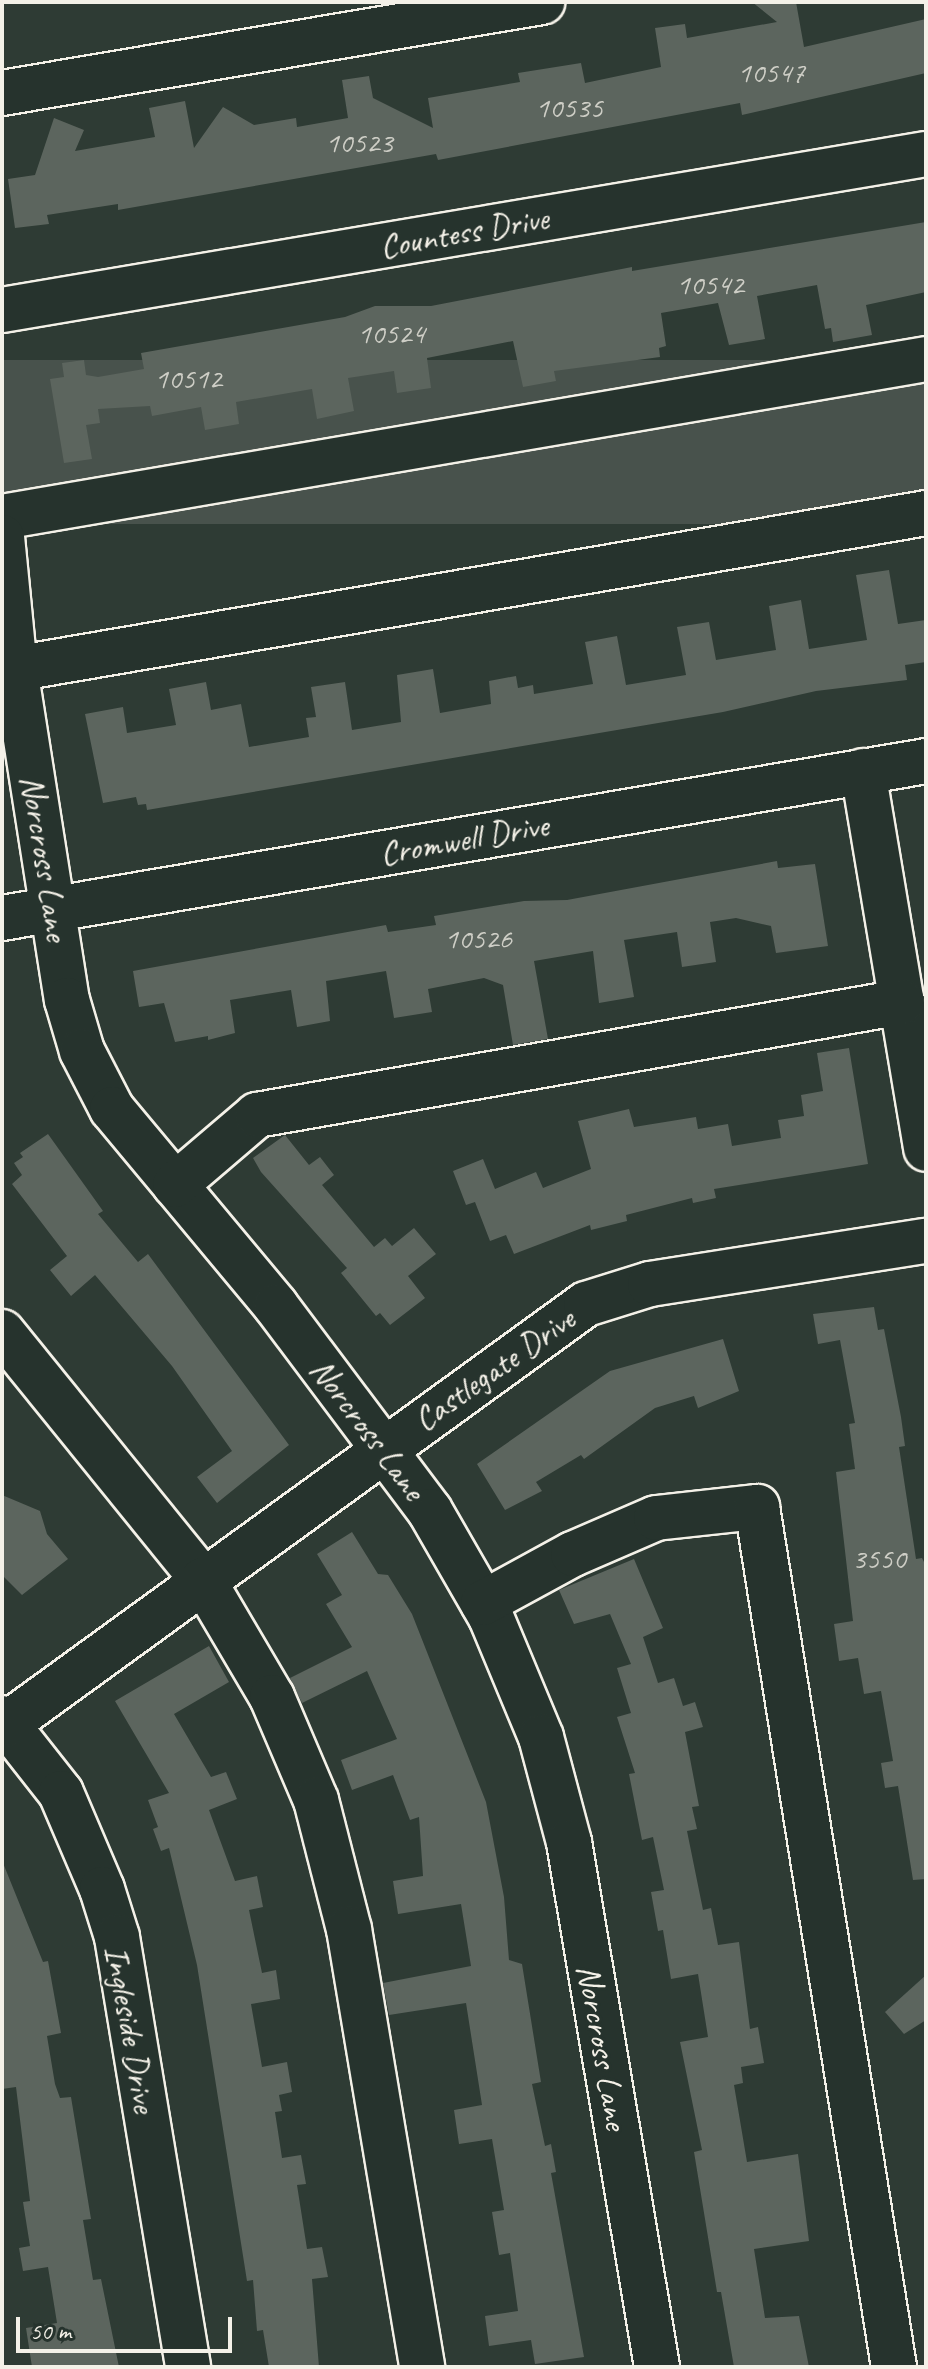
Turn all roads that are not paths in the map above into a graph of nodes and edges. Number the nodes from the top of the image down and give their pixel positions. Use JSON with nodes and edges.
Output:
{"nodes":[{"id":1,"x":542,"y":2,"type":"edge"},
{"id":2,"x":2,"y":93,"type":"edge"},
{"id":3,"x":926,"y":154,"type":"edge"},
{"id":4,"x":2,"y":310,"type":"edge"},
{"id":5,"x":926,"y":359,"type":"edge"},
{"id":6,"x":926,"y":513,"type":"edge"},
{"id":7,"x":2,"y":517,"type":"edge"},
{"id":8,"x":2,"y":537,"type":"edge"},
{"id":9,"x":8,"y":670,"type":"edge"},
{"id":10,"x":926,"y":761,"type":"edge"},
{"id":11,"x":863,"y":771,"type":"junction"},
{"id":12,"x":54,"y":909,"type":"junction"},
{"id":13,"x":2,"y":918,"type":"edge"},
{"id":14,"x":902,"y":1002,"type":"junction"},
{"id":15,"x":926,"y":1149,"type":"edge"},
{"id":16,"x":175,"y":1185,"type":"junction"},
{"id":17,"x":926,"y":1241,"type":"edge"},
{"id":18,"x":2,"y":1332,"type":"edge"},
{"id":19,"x":384,"y":1448,"type":"junction"},
{"id":20,"x":203,"y":1580,"type":"junction"},
{"id":21,"x":483,"y":1603,"type":"junction"},
{"id":22,"x":4,"y":1721,"type":"edge"},
{"id":23,"x":188,"y":2367,"type":"edge"},
{"id":24,"x":422,"y":2367,"type":"edge"},
{"id":25,"x":657,"y":2367,"type":"edge"},
{"id":26,"x":894,"y":2367,"type":"edge"}],
"edges":[{"from":1,"to":2,"type":"street"},
{"from":3,"to":4,"type":"street","name":"Countess Drive"},
{"from":5,"to":7,"type":"street"},
{"from":6,"to":9,"type":"street"},
{"from":8,"to":9,"type":"street","name":"Norcross Lane"},
{"from":9,"to":12,"type":"street","name":"Norcross Lane"},
{"from":10,"to":11,"type":"street","name":"Cromwell Drive"},
{"from":11,"to":12,"type":"street","name":"Cromwell Drive"},
{"from":11,"to":14,"type":"street"},
{"from":12,"to":13,"type":"street","name":"Cromwell Drive"},
{"from":12,"to":16,"type":"street","name":"Norcross Lane"},
{"from":14,"to":15,"type":"street"},
{"from":14,"to":16,"type":"street"},
{"from":16,"to":19,"type":"street","name":"Norcross Lane"},
{"from":17,"to":19,"type":"street","name":"Castlegate Drive"},
{"from":18,"to":20,"type":"street"},
{"from":19,"to":20,"type":"street","name":"Castlegate Drive"},
{"from":19,"to":21,"type":"street","name":"Norcross Lane"},
{"from":20,"to":22,"type":"street","name":"Castlegate Drive"},
{"from":20,"to":24,"type":"street"},
{"from":21,"to":25,"type":"street","name":"Norcross Lane"},
{"from":21,"to":26,"type":"street"},
{"from":22,"to":23,"type":"street","name":"Ingleside Drive"}]}
